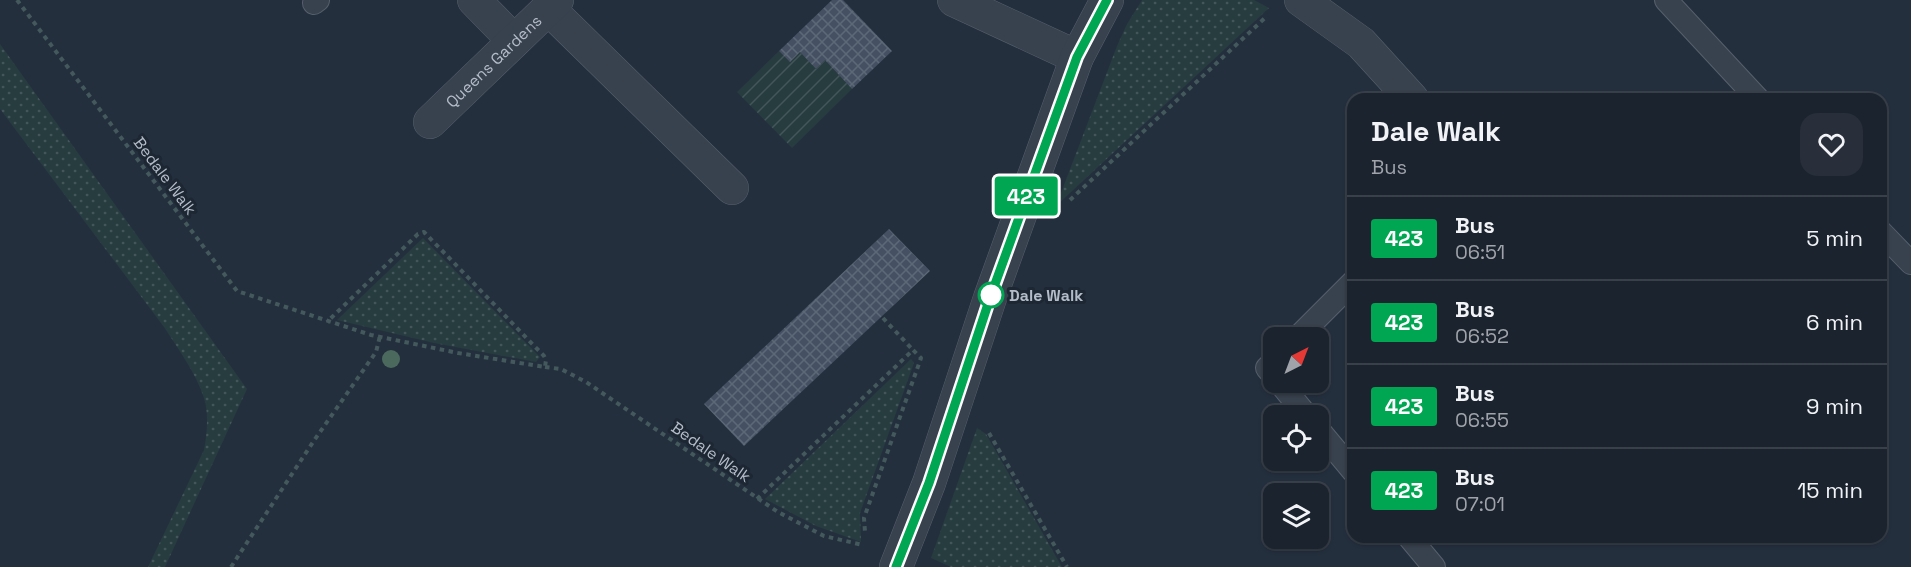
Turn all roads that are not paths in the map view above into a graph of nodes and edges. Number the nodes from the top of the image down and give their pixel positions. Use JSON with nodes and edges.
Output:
{"nodes":[{"id":1,"x":474,"y":0,"type":"edge"},
{"id":2,"x":954,"y":0,"type":"edge"},
{"id":3,"x":1107,"y":0,"type":"edge"},
{"id":4,"x":1301,"y":0,"type":"edge"},
{"id":5,"x":1666,"y":0,"type":"edge"},
{"id":6,"x":552,"y":4,"type":"edge"},
{"id":7,"x":514,"y":41,"type":"junction"},
{"id":8,"x":1077,"y":57,"type":"junction"},
{"id":9,"x":1407,"y":93,"type":"edge"},
{"id":10,"x":1752,"y":93,"type":"edge"},
{"id":11,"x":430,"y":122,"type":"dead end"},
{"id":12,"x":732,"y":188,"type":"dead end"},
{"id":13,"x":1887,"y":238,"type":"edge"},
{"id":14,"x":1911,"y":263,"type":"edge"},
{"id":15,"x":1347,"y":288,"type":"edge"},
{"id":16,"x":1308,"y":327,"type":"edge"},
{"id":17,"x":1288,"y":393,"type":"edge"},
{"id":18,"x":1298,"y":405,"type":"edge"},
{"id":19,"x":1329,"y":442,"type":"edge"},
{"id":20,"x":1347,"y":464,"type":"edge"},
{"id":21,"x":1414,"y":543,"type":"edge"},
{"id":22,"x":896,"y":567,"type":"edge"},
{"id":23,"x":1434,"y":567,"type":"edge"}],
"edges":[{"from":1,"to":7,"type":"street"},
{"from":2,"to":8,"type":"street"},
{"from":3,"to":8,"type":"street"},
{"from":4,"to":9,"type":"street"},
{"from":5,"to":10,"type":"lane"},
{"from":6,"to":7,"type":"street","name":"Queens Gardens"},
{"from":6,"to":12,"type":"street"},
{"from":7,"to":11,"type":"street","name":"Queens Gardens"},
{"from":8,"to":22,"type":"street"},
{"from":13,"to":14,"type":"lane"},
{"from":15,"to":16,"type":"lane"},
{"from":17,"to":18,"type":"lane"},
{"from":19,"to":20,"type":"lane"},
{"from":21,"to":23,"type":"lane"}]}
